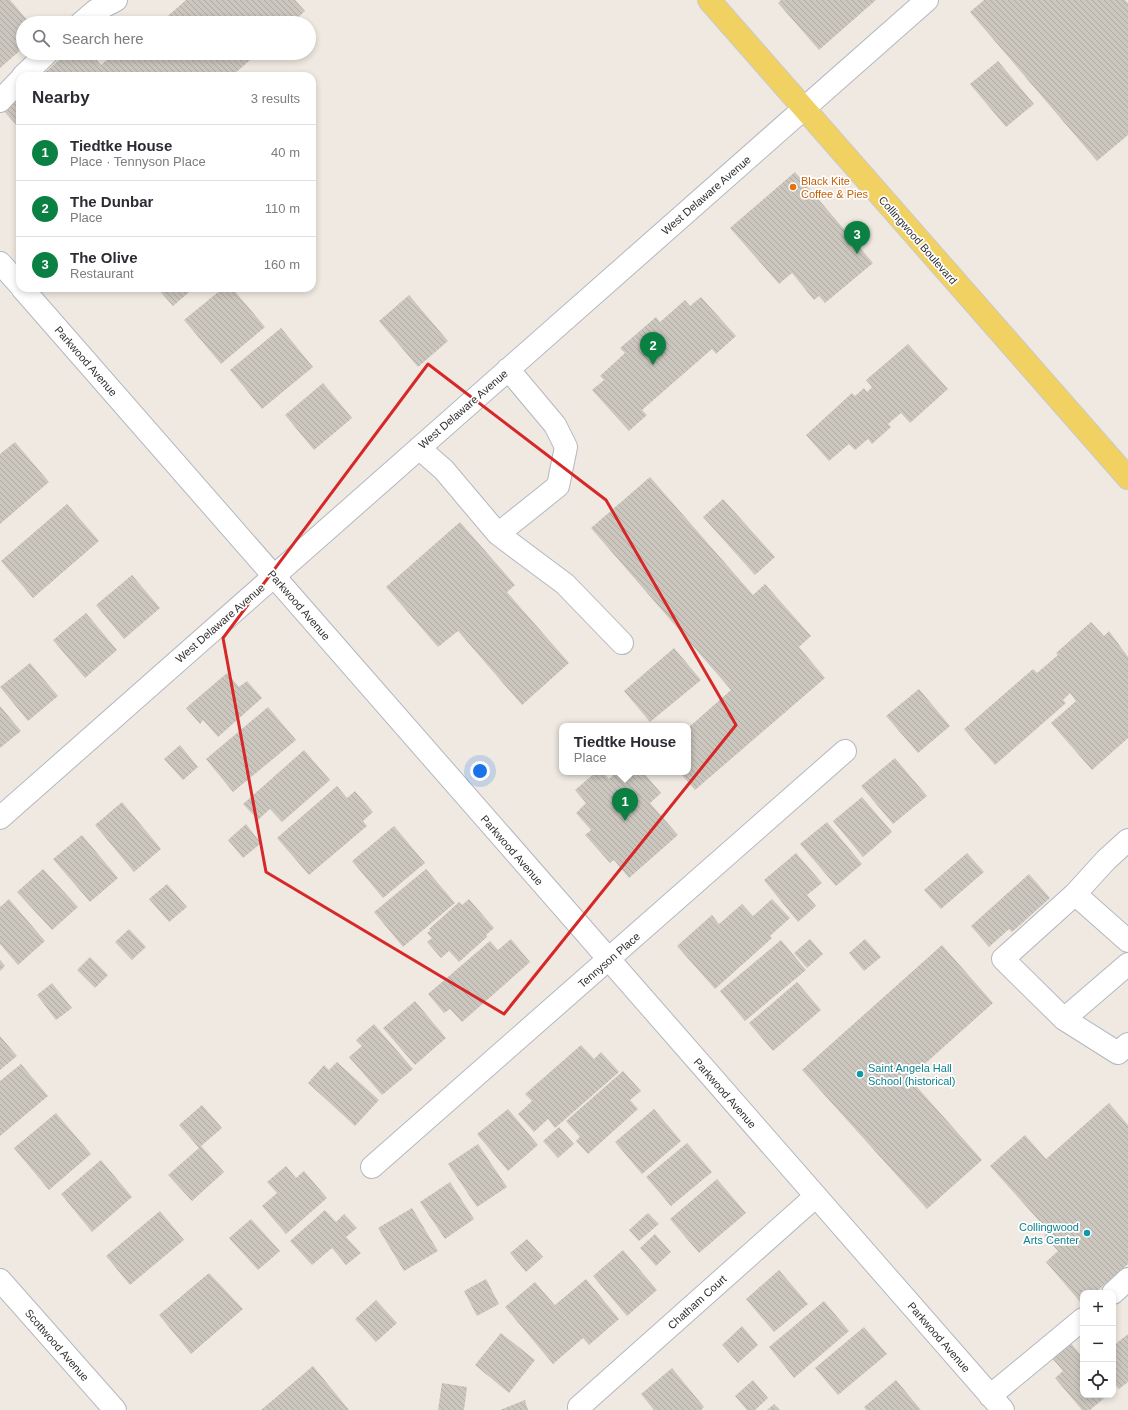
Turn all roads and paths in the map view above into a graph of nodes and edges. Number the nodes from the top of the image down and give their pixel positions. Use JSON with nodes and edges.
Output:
{"nodes":[{"id":1,"x":116,"y":0,"type":"edge"},
{"id":2,"x":709,"y":0,"type":"edge"},
{"id":3,"x":927,"y":0,"type":"edge"},
{"id":4,"x":89,"y":16,"type":"edge"},
{"id":5,"x":40,"y":60,"type":"edge"},
{"id":6,"x":27,"y":72,"type":"edge"},
{"id":7,"x":16,"y":84,"type":"edge"},
{"id":8,"x":0,"y":101,"type":"edge"},
{"id":9,"x":803,"y":109,"type":"junction"},
{"id":10,"x":0,"y":262,"type":"edge"},
{"id":11,"x":16,"y":280,"type":"edge"},
{"id":12,"x":26,"y":292,"type":"edge"},
{"id":13,"x":508,"y":369,"type":"junction"},
{"id":14,"x":419,"y":448,"type":"junction"},
{"id":15,"x":1128,"y":478,"type":"edge"},
{"id":16,"x":498,"y":534,"type":"junction"},
{"id":17,"x":274,"y":576,"type":"junction"},
{"id":18,"x":622,"y":643,"type":"dead end"},
{"id":19,"x":845,"y":752,"type":"dead end"},
{"id":20,"x":0,"y":818,"type":"edge"},
{"id":21,"x":1128,"y":840,"type":"edge"},
{"id":22,"x":1075,"y":894,"type":"junction"},
{"id":23,"x":1128,"y":941,"type":"edge"},
{"id":24,"x":608,"y":961,"type":"junction"},
{"id":25,"x":1128,"y":964,"type":"edge"},
{"id":26,"x":1064,"y":1019,"type":"junction"},
{"id":27,"x":1128,"y":1044,"type":"edge"},
{"id":28,"x":372,"y":1167,"type":"dead end"},
{"id":29,"x":816,"y":1196,"type":"junction"},
{"id":30,"x":0,"y":1280,"type":"edge"},
{"id":31,"x":1128,"y":1280,"type":"edge"},
{"id":32,"x":1116,"y":1290,"type":"edge"},
{"id":33,"x":1080,"y":1322,"type":"edge"},
{"id":34,"x":997,"y":1403,"type":"edge"},
{"id":35,"x":579,"y":1408,"type":"dead end"},
{"id":36,"x":115,"y":1410,"type":"edge"}],
"edges":[{"from":1,"to":4,"type":"street"},
{"from":2,"to":9,"type":"main road","name":"Collingwood Boulevard"},
{"from":3,"to":9,"type":"street","name":"West Delaware Avenue"},
{"from":5,"to":6,"type":"street"},
{"from":7,"to":8,"type":"street"},
{"from":9,"to":13,"type":"street","name":"West Delaware Avenue"},
{"from":9,"to":15,"type":"main road","name":"Collingwood Boulevard"},
{"from":10,"to":11,"type":"street"},
{"from":12,"to":17,"type":"street","name":"Parkwood Avenue"},
{"from":13,"to":14,"type":"street","name":"West Delaware Avenue"},
{"from":13,"to":16,"type":"street"},
{"from":14,"to":16,"type":"street"},
{"from":14,"to":17,"type":"street","name":"West Delaware Avenue"},
{"from":16,"to":18,"type":"street"},
{"from":17,"to":20,"type":"street","name":"West Delaware Avenue"},
{"from":17,"to":24,"type":"street","name":"Parkwood Avenue"},
{"from":19,"to":24,"type":"street","name":"Tennyson Place"},
{"from":21,"to":22,"type":"street"},
{"from":22,"to":23,"type":"street"},
{"from":22,"to":26,"type":"street"},
{"from":24,"to":28,"type":"street","name":"Tennyson Place"},
{"from":24,"to":29,"type":"street","name":"Parkwood Avenue"},
{"from":25,"to":26,"type":"street"},
{"from":26,"to":27,"type":"street"},
{"from":29,"to":34,"type":"street","name":"Parkwood Avenue"},
{"from":29,"to":35,"type":"street","name":"Chatham Court"},
{"from":30,"to":36,"type":"street","name":"Scottwood Avenue"},
{"from":31,"to":32,"type":"street"},
{"from":33,"to":34,"type":"street"}]}
